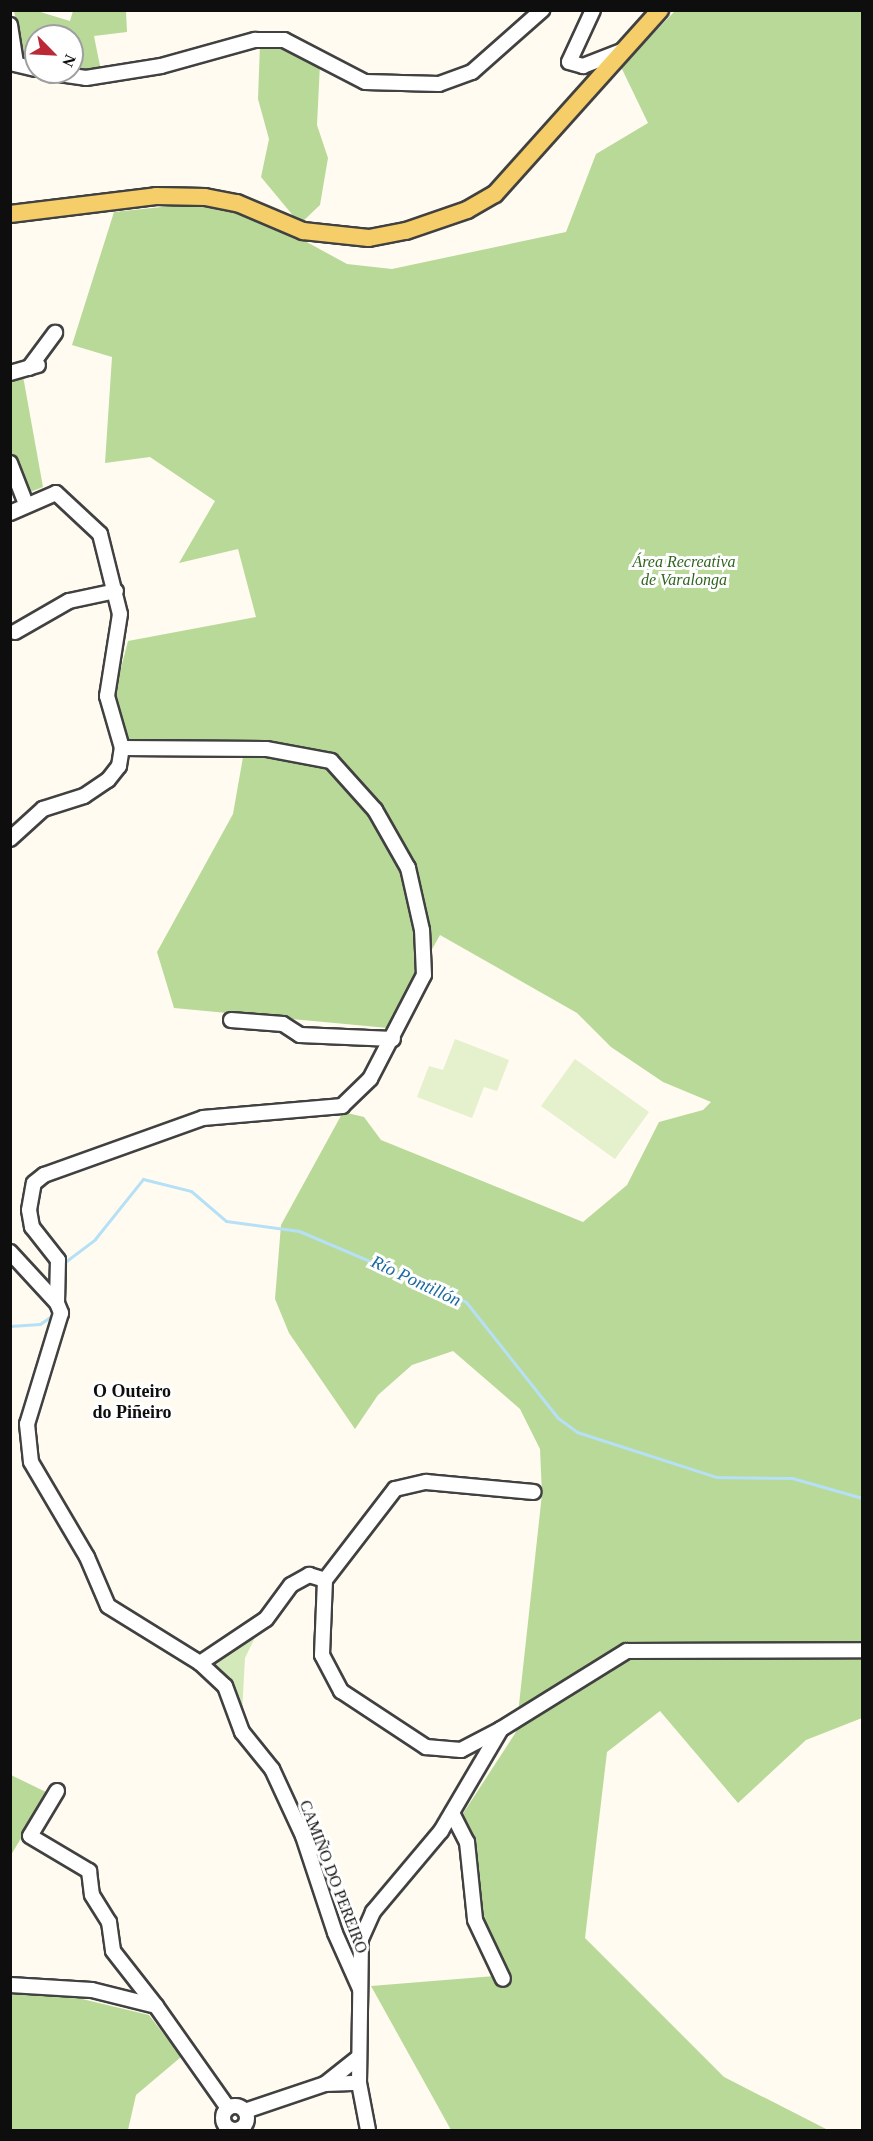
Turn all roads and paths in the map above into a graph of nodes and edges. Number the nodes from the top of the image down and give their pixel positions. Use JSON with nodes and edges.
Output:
{"nodes":[{"id":1,"x":542,"y":10,"type":"edge"},
{"id":2,"x":593,"y":10,"type":"edge"},
{"id":3,"x":660,"y":10,"type":"edge"},
{"id":4,"x":10,"y":25,"type":"edge"},
{"id":5,"x":626,"y":50,"type":"junction"},
{"id":6,"x":13,"y":63,"type":"edge"},
{"id":7,"x":84,"y":78,"type":"edge"},
{"id":8,"x":10,"y":214,"type":"edge"},
{"id":9,"x":55,"y":333,"type":"dead end"},
{"id":10,"x":42,"y":364,"type":"dead end"},
{"id":11,"x":29,"y":368,"type":"junction"},
{"id":12,"x":10,"y":373,"type":"edge"},
{"id":13,"x":10,"y":463,"type":"edge"},
{"id":14,"x":26,"y":504,"type":"junction"},
{"id":15,"x":10,"y":513,"type":"edge"},
{"id":16,"x":116,"y":591,"type":"junction"},
{"id":17,"x":15,"y":632,"type":"dead end"},
{"id":18,"x":122,"y":748,"type":"junction"},
{"id":19,"x":12,"y":837,"type":"edge"},
{"id":20,"x":231,"y":1020,"type":"dead end"},
{"id":21,"x":393,"y":1039,"type":"junction"},
{"id":22,"x":10,"y":1252,"type":"edge"},
{"id":23,"x":57,"y":1303,"type":"junction"},
{"id":24,"x":534,"y":1492,"type":"dead end"},
{"id":25,"x":325,"y":1580,"type":"junction"},
{"id":26,"x":862,"y":1650,"type":"edge"},
{"id":27,"x":200,"y":1663,"type":"junction"},
{"id":28,"x":501,"y":1730,"type":"junction"},
{"id":29,"x":57,"y":1791,"type":"dead end"},
{"id":30,"x":452,"y":1813,"type":"junction"},
{"id":31,"x":503,"y":1979,"type":"dead end"},
{"id":32,"x":10,"y":1985,"type":"edge"},
{"id":33,"x":360,"y":1989,"type":"junction"},
{"id":34,"x":156,"y":2006,"type":"junction"},
{"id":35,"x":359,"y":2057,"type":"junction"},
{"id":36,"x":359,"y":2083,"type":"junction"},
{"id":37,"x":325,"y":2084,"type":"junction"},
{"id":38,"x":228,"y":2108,"type":"junction"},
{"id":39,"x":245,"y":2111,"type":"junction"},
{"id":40,"x":230,"y":2129,"type":"edge"},
{"id":41,"x":368,"y":2130,"type":"edge"}],
"edges":[{"from":1,"to":7,"type":"street"},
{"from":2,"to":5,"type":"street"},
{"from":3,"to":5,"type":"main road"},
{"from":4,"to":6,"type":"street"},
{"from":5,"to":8,"type":"main road"},
{"from":9,"to":11,"type":"street"},
{"from":10,"to":11,"type":"street"},
{"from":11,"to":12,"type":"street"},
{"from":13,"to":14,"type":"street"},
{"from":14,"to":15,"type":"street"},
{"from":14,"to":16,"type":"street"},
{"from":16,"to":17,"type":"street"},
{"from":16,"to":18,"type":"street"},
{"from":18,"to":19,"type":"street"},
{"from":18,"to":21,"type":"street","name":"CAMIÑO DO PEREIRO"},
{"from":20,"to":21,"type":"street"},
{"from":21,"to":23,"type":"street","name":"CAMIÑO DO PEREIRO"},
{"from":22,"to":23,"type":"street"},
{"from":23,"to":27,"type":"street","name":"CAMIÑO DO PEREIRO"},
{"from":24,"to":25,"type":"street"},
{"from":25,"to":27,"type":"street"},
{"from":25,"to":28,"type":"street"},
{"from":26,"to":28,"type":"street"},
{"from":27,"to":33,"type":"street","name":"CAMIÑO DO PEREIRO"},
{"from":28,"to":30,"type":"street"},
{"from":29,"to":34,"type":"street"},
{"from":30,"to":31,"type":"street"},
{"from":30,"to":33,"type":"street"},
{"from":32,"to":34,"type":"street"},
{"from":33,"to":35,"type":"street"},
{"from":34,"to":38,"type":"street"},
{"from":35,"to":36,"type":"street"},
{"from":35,"to":37,"type":"street"},
{"from":36,"to":37,"type":"street"},
{"from":36,"to":41,"type":"street"},
{"from":37,"to":39,"type":"street"},
{"from":38,"to":39,"type":"street"},
{"from":38,"to":40,"type":"street"},
{"from":39,"to":40,"type":"street"}]}
